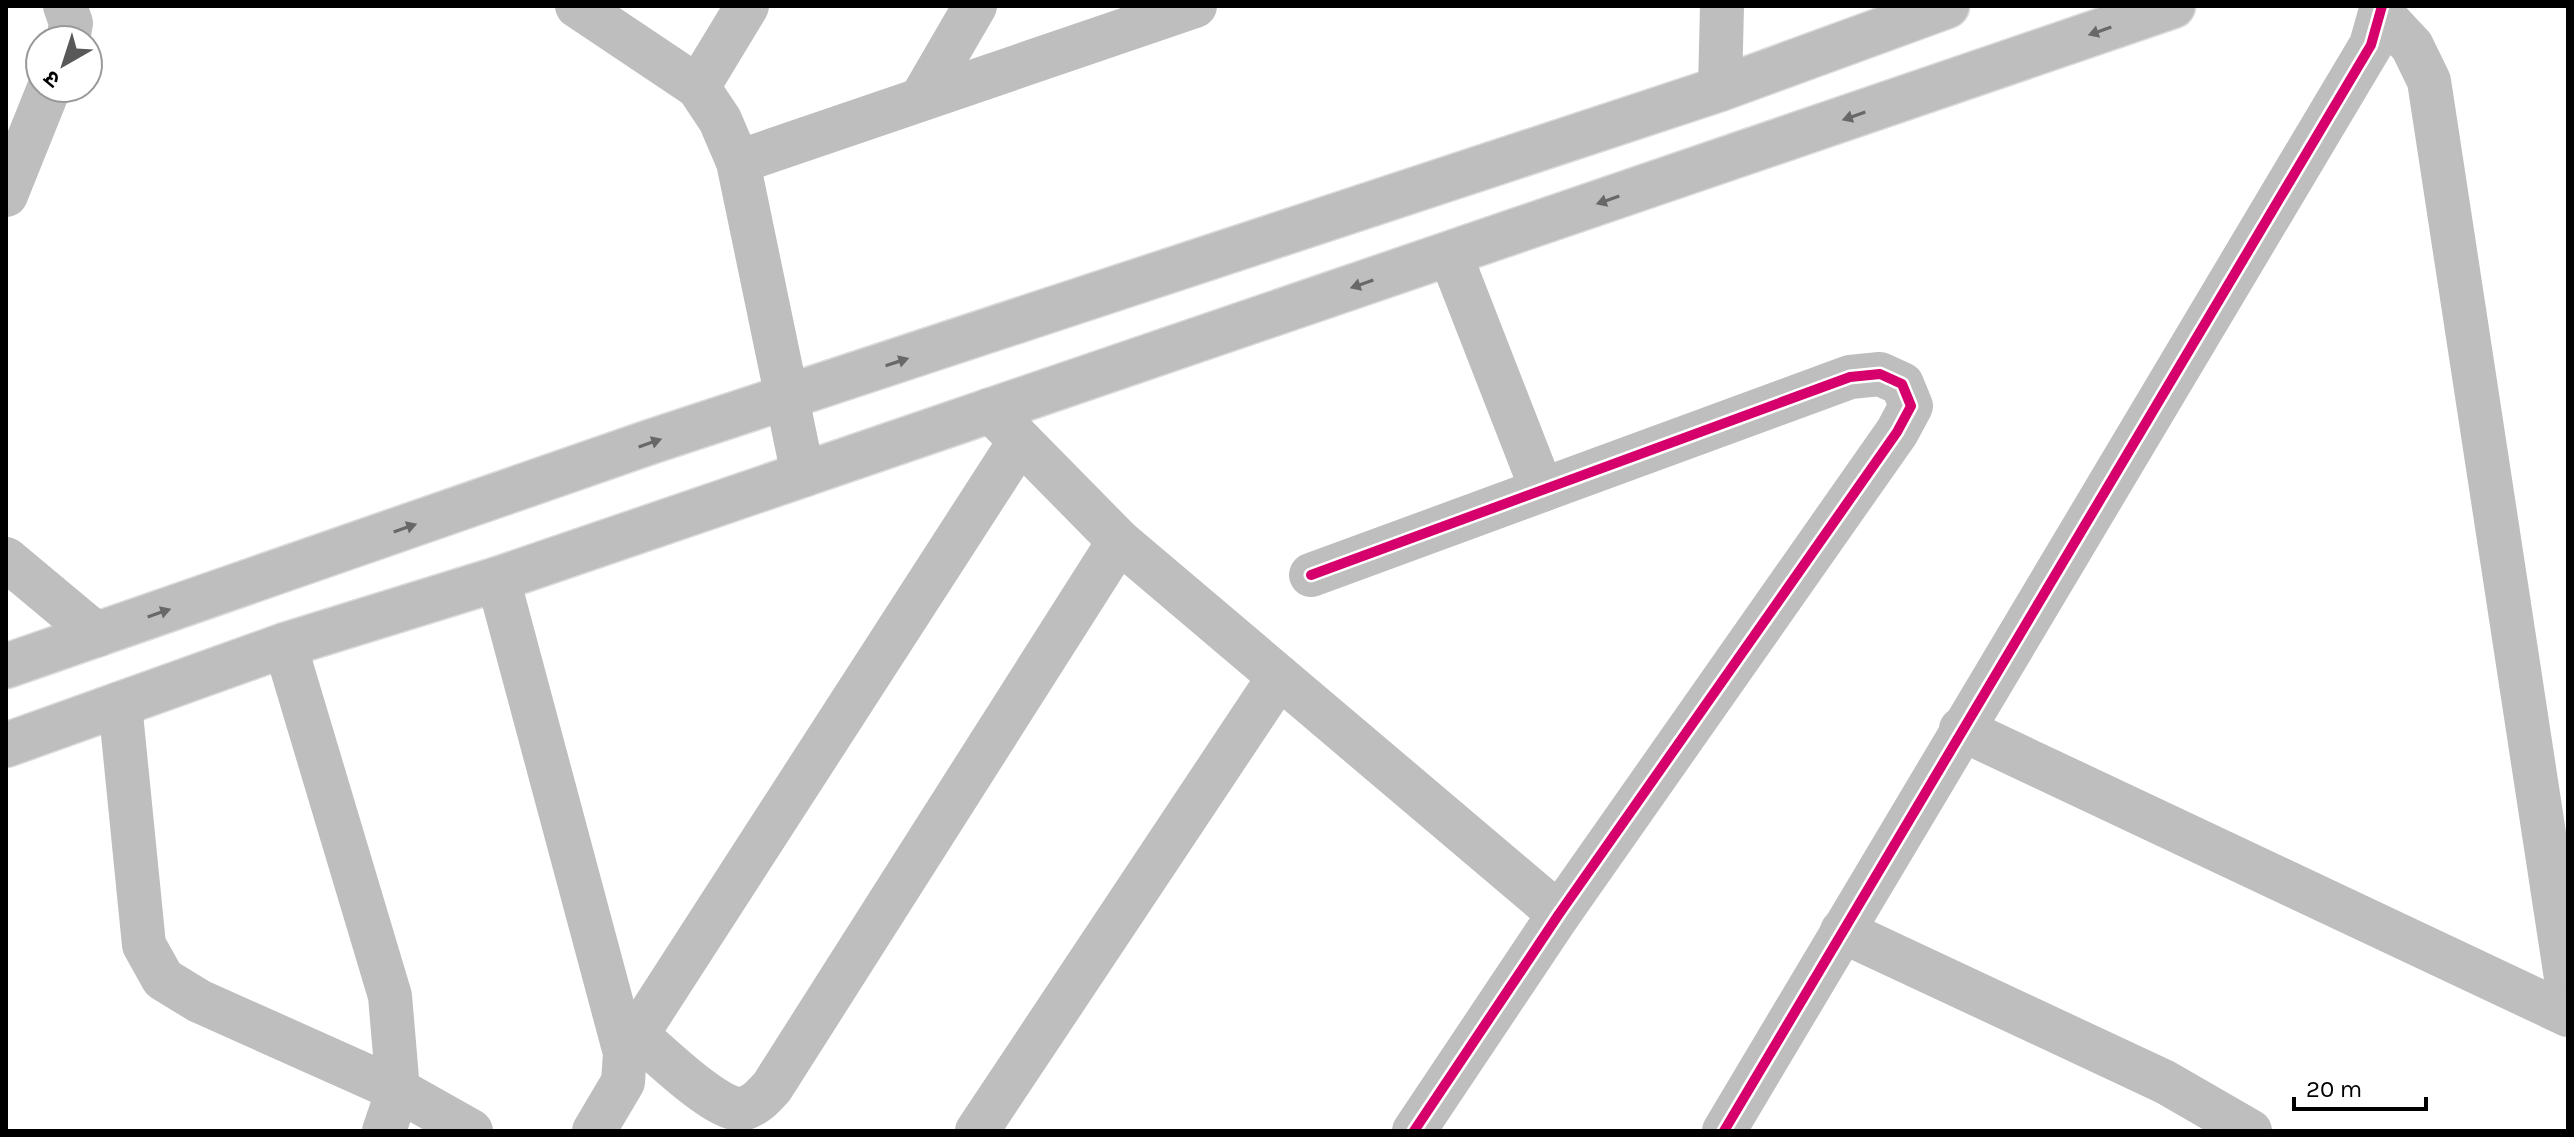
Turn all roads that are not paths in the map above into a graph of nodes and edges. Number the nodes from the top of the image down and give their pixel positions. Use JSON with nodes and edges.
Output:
{"nodes":[{"id":1,"x":577,"y":6,"type":"edge"},
{"id":2,"x":747,"y":6,"type":"edge"},
{"id":3,"x":975,"y":6,"type":"edge"},
{"id":4,"x":1195,"y":6,"type":"edge"},
{"id":5,"x":1722,"y":6,"type":"edge"},
{"id":6,"x":1947,"y":6,"type":"edge"},
{"id":7,"x":2173,"y":6,"type":"edge"},
{"id":8,"x":2382,"y":10,"type":"edge"},
{"id":9,"x":698,"y":87,"type":"junction"},
{"id":10,"x":1720,"y":89,"type":"junction"},
{"id":11,"x":921,"y":99,"type":"junction"},
{"id":12,"x":43,"y":104,"type":"edge"},
{"id":13,"x":738,"y":162,"type":"junction"},
{"id":14,"x":6,"y":195,"type":"edge"},
{"id":15,"x":1450,"y":254,"type":"junction"},
{"id":16,"x":787,"y":398,"type":"junction"},
{"id":17,"x":990,"y":410,"type":"junction"},
{"id":18,"x":1020,"y":441,"type":"junction"},
{"id":19,"x":803,"y":475,"type":"junction"},
{"id":20,"x":1542,"y":490,"type":"junction"},
{"id":21,"x":1119,"y":541,"type":"junction"},
{"id":22,"x":6,"y":559,"type":"edge"},
{"id":23,"x":1311,"y":575,"type":"dead end"},
{"id":24,"x":498,"y":579,"type":"junction"},
{"id":25,"x":97,"y":635,"type":"junction"},
{"id":26,"x":285,"y":645,"type":"junction"},
{"id":27,"x":6,"y":666,"type":"edge"},
{"id":28,"x":1279,"y":677,"type":"junction"},
{"id":29,"x":120,"y":704,"type":"junction"},
{"id":30,"x":1961,"y":729,"type":"junction"},
{"id":31,"x":6,"y":745,"type":"edge"},
{"id":32,"x":1559,"y":914,"type":"junction"},
{"id":33,"x":1842,"y":931,"type":"junction"},
{"id":34,"x":2568,"y":991,"type":"edge"},
{"id":35,"x":2568,"y":1015,"type":"edge"},
{"id":36,"x":631,"y":1044,"type":"junction"},
{"id":37,"x":398,"y":1090,"type":"junction"},
{"id":38,"x":384,"y":1131,"type":"edge"},
{"id":39,"x":471,"y":1131,"type":"edge"},
{"id":40,"x":594,"y":1131,"type":"edge"},
{"id":41,"x":977,"y":1131,"type":"edge"},
{"id":42,"x":1414,"y":1131,"type":"edge"},
{"id":43,"x":1724,"y":1131,"type":"edge"},
{"id":44,"x":2250,"y":1131,"type":"edge"}],
"edges":[{"from":1,"to":9,"type":"street"},
{"from":2,"to":9,"type":"street"},
{"from":3,"to":11,"type":"street"},
{"from":4,"to":11,"type":"street"},
{"from":5,"to":10,"type":"street"},
{"from":6,"to":10,"type":"street"},
{"from":7,"to":15,"type":"street","one_way":true},
{"from":8,"to":30,"type":"street"},
{"from":8,"to":34,"type":"street"},
{"from":9,"to":13,"type":"street"},
{"from":16,"to":10,"type":"street","one_way":true},
{"from":11,"to":13,"type":"street"},
{"from":12,"to":14,"type":"street"},
{"from":13,"to":16,"type":"street"},
{"from":15,"to":17,"type":"street","one_way":true},
{"from":15,"to":20,"type":"street"},
{"from":16,"to":19,"type":"street"},
{"from":25,"to":16,"type":"street","one_way":true},
{"from":17,"to":18,"type":"street"},
{"from":17,"to":19,"type":"street"},
{"from":18,"to":21,"type":"street"},
{"from":18,"to":36,"type":"street"},
{"from":19,"to":24,"type":"street"},
{"from":20,"to":23,"type":"street"},
{"from":20,"to":32,"type":"street"},
{"from":21,"to":28,"type":"street"},
{"from":21,"to":36,"type":"street"},
{"from":22,"to":25,"type":"street"},
{"from":24,"to":26,"type":"street"},
{"from":24,"to":36,"type":"street"},
{"from":25,"to":27,"type":"street"},
{"from":26,"to":29,"type":"street"},
{"from":26,"to":37,"type":"street"},
{"from":28,"to":32,"type":"street"},
{"from":28,"to":41,"type":"street"},
{"from":29,"to":31,"type":"street"},
{"from":29,"to":37,"type":"street"},
{"from":30,"to":33,"type":"street"},
{"from":30,"to":35,"type":"street"},
{"from":32,"to":42,"type":"street"},
{"from":33,"to":43,"type":"street"},
{"from":33,"to":44,"type":"street"},
{"from":36,"to":40,"type":"street"},
{"from":37,"to":38,"type":"street"},
{"from":37,"to":39,"type":"street"}]}
